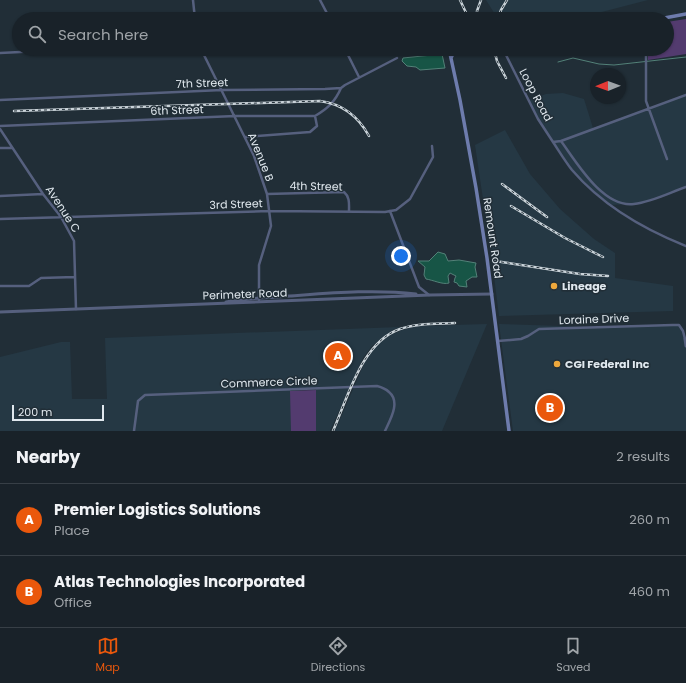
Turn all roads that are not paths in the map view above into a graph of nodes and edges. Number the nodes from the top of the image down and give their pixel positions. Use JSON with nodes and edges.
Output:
{"nodes":[{"id":1,"x":193,"y":0,"type":"edge"},
{"id":2,"x":320,"y":0,"type":"edge"},
{"id":3,"x":194,"y":12,"type":"edge"},
{"id":4,"x":326,"y":12,"type":"edge"},
{"id":5,"x":686,"y":14,"type":"edge"},
{"id":6,"x":674,"y":16,"type":"edge"},
{"id":7,"x":12,"y":52,"type":"edge"},
{"id":8,"x":0,"y":53,"type":"edge"},
{"id":9,"x":205,"y":56,"type":"edge"},
{"id":10,"x":348,"y":56,"type":"edge"},
{"id":11,"x":450,"y":56,"type":"edge"},
{"id":12,"x":452,"y":56,"type":"edge"},
{"id":13,"x":506,"y":56,"type":"edge"},
{"id":14,"x":646,"y":56,"type":"edge"},
{"id":15,"x":397,"y":58,"type":"dead end"},
{"id":16,"x":451,"y":59,"type":"junction"},
{"id":17,"x":359,"y":77,"type":"junction"},
{"id":18,"x":341,"y":88,"type":"junction"},
{"id":19,"x":222,"y":90,"type":"junction"},
{"id":20,"x":686,"y":95,"type":"edge"},
{"id":21,"x":0,"y":100,"type":"edge"},
{"id":22,"x":649,"y":108,"type":"junction"},
{"id":23,"x":235,"y":116,"type":"junction"},
{"id":24,"x":314,"y":116,"type":"junction"},
{"id":25,"x":0,"y":126,"type":"edge"},
{"id":26,"x":0,"y":129,"type":"edge"},
{"id":27,"x":245,"y":137,"type":"junction"},
{"id":28,"x":560,"y":141,"type":"junction"},
{"id":29,"x":553,"y":142,"type":"junction"},
{"id":30,"x":432,"y":146,"type":"dead end"},
{"id":31,"x":0,"y":148,"type":"edge"},
{"id":32,"x":12,"y":148,"type":"junction"},
{"id":33,"x":667,"y":159,"type":"dead end"},
{"id":34,"x":686,"y":187,"type":"edge"},
{"id":35,"x":43,"y":194,"type":"junction"},
{"id":36,"x":267,"y":194,"type":"junction"},
{"id":37,"x":0,"y":196,"type":"edge"},
{"id":38,"x":269,"y":210,"type":"junction"},
{"id":39,"x":349,"y":211,"type":"junction"},
{"id":40,"x":390,"y":211,"type":"junction"},
{"id":41,"x":61,"y":217,"type":"junction"},
{"id":42,"x":0,"y":219,"type":"edge"},
{"id":43,"x":686,"y":246,"type":"edge"},
{"id":44,"x":76,"y":277,"type":"junction"},
{"id":45,"x":0,"y":286,"type":"edge"},
{"id":46,"x":352,"y":293,"type":"junction"},
{"id":47,"x":492,"y":294,"type":"junction"},
{"id":48,"x":425,"y":295,"type":"junction"},
{"id":49,"x":430,"y":295,"type":"junction"},
{"id":50,"x":259,"y":298,"type":"junction"},
{"id":51,"x":353,"y":299,"type":"junction"},
{"id":52,"x":259,"y":302,"type":"junction"},
{"id":53,"x":218,"y":304,"type":"junction"},
{"id":54,"x":76,"y":309,"type":"junction"},
{"id":55,"x":0,"y":312,"type":"edge"},
{"id":56,"x":685,"y":339,"type":"edge"},
{"id":57,"x":497,"y":341,"type":"junction"},
{"id":58,"x":686,"y":346,"type":"edge"},
{"id":59,"x":134,"y":431,"type":"edge"},
{"id":60,"x":385,"y":431,"type":"edge"},
{"id":61,"x":510,"y":431,"type":"edge"}],
"edges":[{"from":1,"to":3,"type":"street"},
{"from":2,"to":4,"type":"street"},
{"from":5,"to":6,"type":"main road"},
{"from":7,"to":8,"type":"street"},
{"from":9,"to":19,"type":"street","name":"Avenue B"},
{"from":10,"to":17,"type":"street"},
{"from":11,"to":16,"type":"main road","name":"Remount Road"},
{"from":12,"to":16,"type":"main road"},
{"from":13,"to":29,"type":"street","name":"Loop Road"},
{"from":14,"to":22,"type":"street"},
{"from":15,"to":17,"type":"street","name":"7th Street"},
{"from":16,"to":47,"type":"main road","name":"Remount Road"},
{"from":17,"to":18,"type":"street","name":"7th Street"},
{"from":18,"to":19,"type":"street","name":"7th Street"},
{"from":18,"to":24,"type":"street"},
{"from":19,"to":21,"type":"street","name":"7th Street"},
{"from":19,"to":23,"type":"street","name":"Avenue B"},
{"from":20,"to":22,"type":"street"},
{"from":22,"to":28,"type":"street"},
{"from":22,"to":33,"type":"street"},
{"from":23,"to":24,"type":"street","name":"6th Street"},
{"from":23,"to":25,"type":"street","name":"6th Street"},
{"from":23,"to":27,"type":"street","name":"Avenue B"},
{"from":24,"to":27,"type":"street"},
{"from":26,"to":32,"type":"street","name":"Avenue C"},
{"from":27,"to":36,"type":"street","name":"Avenue B"},
{"from":28,"to":29,"type":"street"},
{"from":28,"to":34,"type":"street"},
{"from":29,"to":43,"type":"street","name":"Loop Road"},
{"from":30,"to":40,"type":"street","name":"3rd Street"},
{"from":31,"to":32,"type":"street"},
{"from":32,"to":35,"type":"street","name":"Avenue C"},
{"from":35,"to":37,"type":"street"},
{"from":35,"to":41,"type":"street","name":"Avenue C"},
{"from":36,"to":38,"type":"street","name":"Avenue B"},
{"from":36,"to":39,"type":"street","name":"4th Street"},
{"from":38,"to":39,"type":"street","name":"3rd Street"},
{"from":38,"to":41,"type":"street","name":"3rd Street"},
{"from":38,"to":50,"type":"street","name":"Avenue B"},
{"from":39,"to":40,"type":"street","name":"3rd Street"},
{"from":40,"to":49,"type":"street"},
{"from":41,"to":42,"type":"street","name":"3rd Street"},
{"from":41,"to":44,"type":"street","name":"Avenue C"},
{"from":44,"to":45,"type":"street"},
{"from":44,"to":54,"type":"street","name":"Avenue C"},
{"from":46,"to":48,"type":"street"},
{"from":46,"to":50,"type":"street"},
{"from":46,"to":51,"type":"street"},
{"from":47,"to":49,"type":"street","name":"Perimeter Road"},
{"from":47,"to":57,"type":"main road","name":"Remount Road"},
{"from":48,"to":49,"type":"street","name":"Perimeter Road"},
{"from":48,"to":51,"type":"street","name":"Perimeter Road"},
{"from":50,"to":52,"type":"street","name":"Avenue B"},
{"from":50,"to":53,"type":"street"},
{"from":51,"to":52,"type":"street","name":"Perimeter Road"},
{"from":52,"to":53,"type":"street","name":"Perimeter Road"},
{"from":53,"to":54,"type":"street","name":"Perimeter Road"},
{"from":54,"to":55,"type":"street","name":"Perimeter Road"},
{"from":56,"to":57,"type":"street","name":"Loraine Drive"},
{"from":56,"to":58,"type":"street"},
{"from":57,"to":61,"type":"main road","name":"Remount Road"},
{"from":59,"to":60,"type":"street","name":"Commerce Circle"}]}
